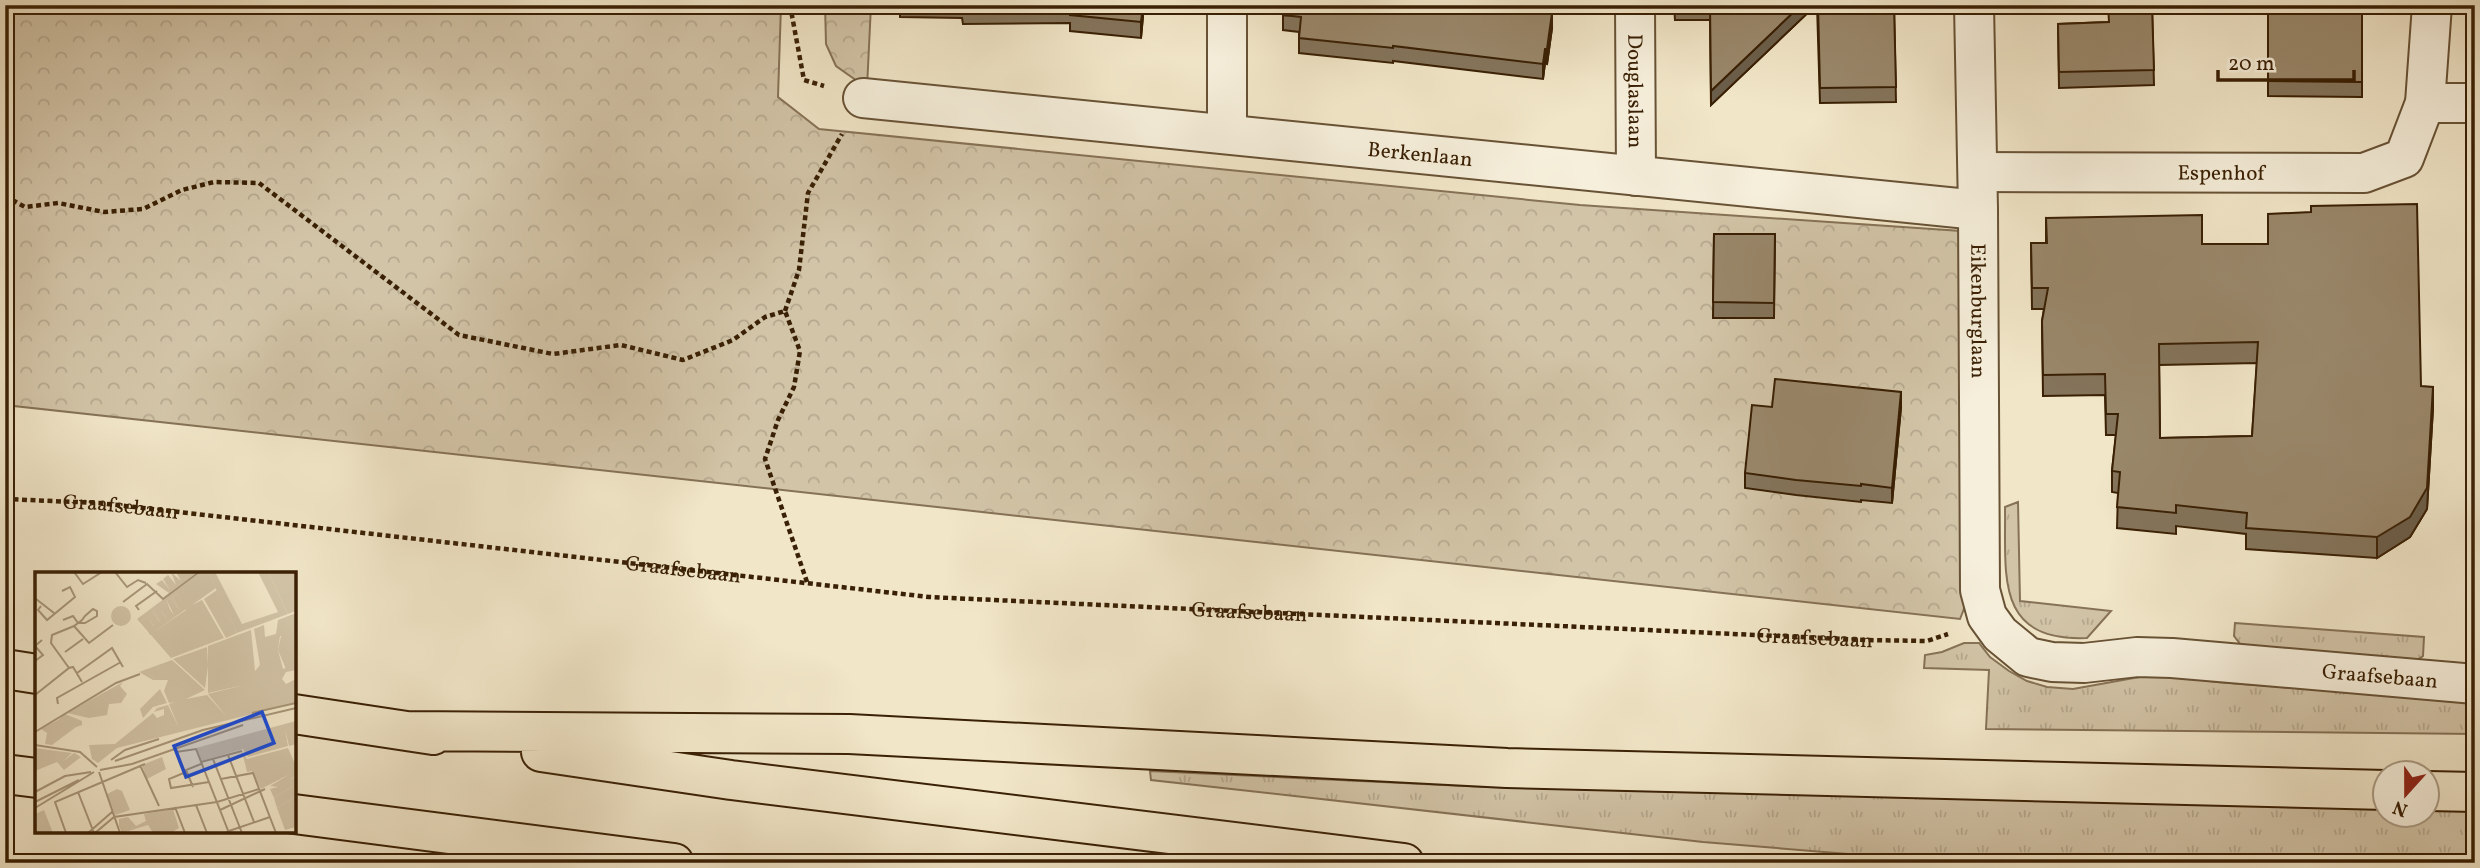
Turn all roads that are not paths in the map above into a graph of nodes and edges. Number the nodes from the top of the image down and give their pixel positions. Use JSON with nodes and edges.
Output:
{"nodes":[{"id":1,"x":1227,"y":5,"type":"edge"},
{"id":2,"x":1635,"y":5,"type":"edge"},
{"id":3,"x":1974,"y":5,"type":"edge"},
{"id":4,"x":2432,"y":5,"type":"edge"},
{"id":5,"x":863,"y":98,"type":"road end"},
{"id":6,"x":2425,"y":103,"type":"junction"},
{"id":7,"x":2475,"y":103,"type":"edge"},
{"id":8,"x":1227,"y":135,"type":"junction"},
{"id":9,"x":1978,"y":172,"type":"junction"},
{"id":10,"x":1636,"y":176,"type":"junction"},
{"id":11,"x":1978,"y":210,"type":"junction"},
{"id":12,"x":1987,"y":616,"type":"joint"},
{"id":13,"x":5,"y":669,"type":"edge"},
{"id":14,"x":35,"y":674,"type":"edge"},
{"id":15,"x":2475,"y":684,"type":"edge"},
{"id":16,"x":296,"y":714,"type":"edge"},
{"id":17,"x":407,"y":732,"type":"junction"},
{"id":18,"x":5,"y":774,"type":"edge"},
{"id":19,"x":35,"y":778,"type":"edge"},
{"id":20,"x":2372,"y":790,"type":"edge"},
{"id":21,"x":2442,"y":791,"type":"edge"},
{"id":22,"x":2475,"y":792,"type":"edge"},
{"id":23,"x":296,"y":814,"type":"edge"},
{"id":24,"x":674,"y":863,"type":"edge"},
{"id":25,"x":1404,"y":863,"type":"edge"}],
"edges":[{"from":1,"to":8,"type":"street"},
{"from":2,"to":10,"type":"street","name":"Douglaslaan"},
{"from":3,"to":9,"type":"street","name":"Eikenburglaan"},
{"from":4,"to":6,"type":"street","name":"Espenhof"},
{"from":5,"to":8,"type":"street","name":"Berkenlaan"},
{"from":6,"to":7,"type":"street"},
{"from":6,"to":9,"type":"street","name":"Espenhof"},
{"from":8,"to":10,"type":"street","name":"Berkenlaan"},
{"from":9,"to":11,"type":"street","name":"Eikenburglaan"},
{"from":10,"to":11,"type":"street","name":"Berkenlaan"},
{"from":11,"to":12,"type":"street","name":"Eikenburglaan"},
{"from":12,"to":15,"type":"street","name":"Graafsebaan"},
{"from":13,"to":14,"type":"highway"},
{"from":16,"to":17,"type":"highway"},
{"from":17,"to":20,"type":"highway"},
{"from":17,"to":25,"type":"highway"},
{"from":18,"to":19,"type":"highway"},
{"from":21,"to":22,"type":"highway"},
{"from":23,"to":24,"type":"highway"}]}
